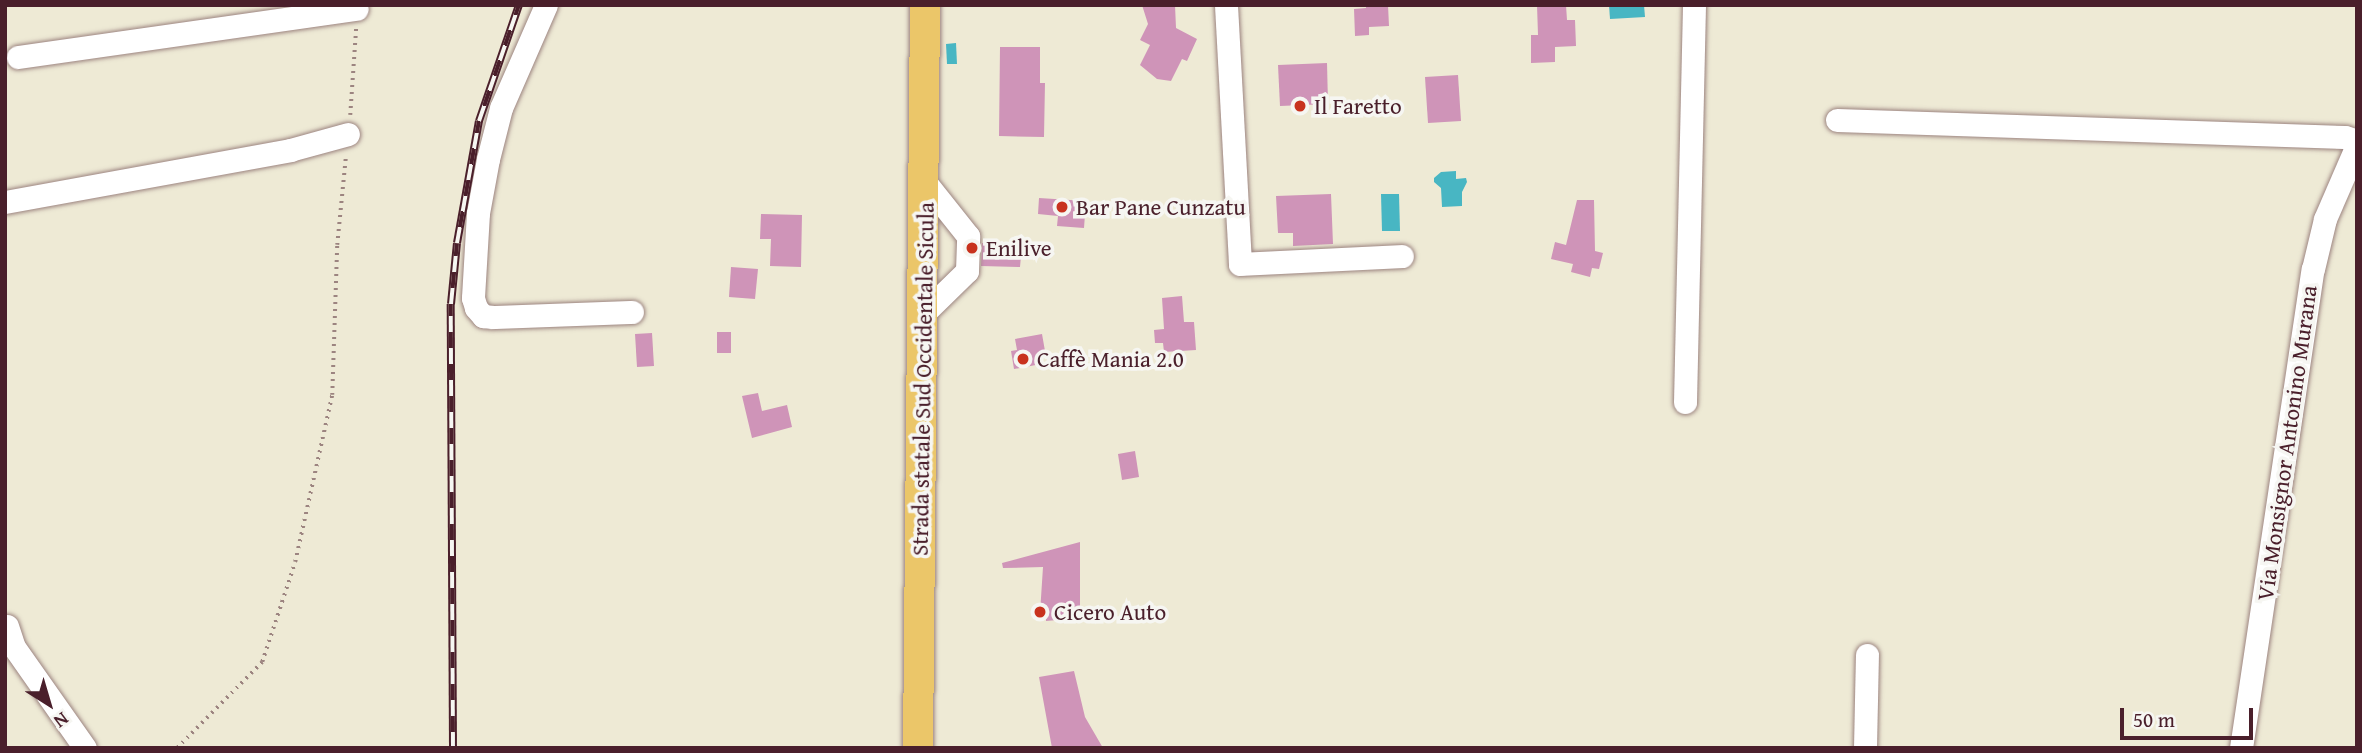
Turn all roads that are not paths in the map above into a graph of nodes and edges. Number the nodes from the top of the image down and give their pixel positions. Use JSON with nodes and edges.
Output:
{"nodes":[{"id":1,"x":546,"y":5,"type":"edge"},
{"id":2,"x":1226,"y":5,"type":"edge"},
{"id":3,"x":1695,"y":5,"type":"edge"},
{"id":4,"x":924,"y":7,"type":"edge"},
{"id":5,"x":357,"y":9,"type":"road end"},
{"id":6,"x":18,"y":57,"type":"dead end"},
{"id":7,"x":1837,"y":120,"type":"dead end"},
{"id":8,"x":348,"y":134,"type":"road end"},
{"id":9,"x":2357,"y":143,"type":"edge"},
{"id":10,"x":925,"y":182,"type":"junction"},
{"id":11,"x":5,"y":202,"type":"edge"},
{"id":12,"x":1402,"y":256,"type":"dead end"},
{"id":13,"x":632,"y":312,"type":"dead end"},
{"id":14,"x":924,"y":313,"type":"junction"},
{"id":15,"x":1685,"y":402,"type":"dead end"},
{"id":16,"x":7,"y":626,"type":"dead end"},
{"id":17,"x":1867,"y":656,"type":"dead end"},
{"id":18,"x":85,"y":748,"type":"edge"},
{"id":19,"x":918,"y":748,"type":"edge"},
{"id":20,"x":1865,"y":748,"type":"edge"},
{"id":21,"x":2241,"y":748,"type":"edge"}],
"edges":[{"from":1,"to":13,"type":"street"},
{"from":2,"to":12,"type":"street"},
{"from":3,"to":15,"type":"street"},
{"from":4,"to":10,"type":"main road","name":"Strada statale Sud Occidentale Sicula"},
{"from":5,"to":6,"type":"street"},
{"from":7,"to":9,"type":"street"},
{"from":8,"to":11,"type":"street"},
{"from":9,"to":21,"type":"street","name":"Via Monsignor Antonino Murana"},
{"from":10,"to":14,"type":"main road","name":"Strada statale Sud Occidentale Sicula"},
{"from":10,"to":14,"type":"street"},
{"from":14,"to":19,"type":"main road","name":"Strada statale Sud Occidentale Sicula"},
{"from":16,"to":18,"type":"street"},
{"from":17,"to":20,"type":"street"}]}
